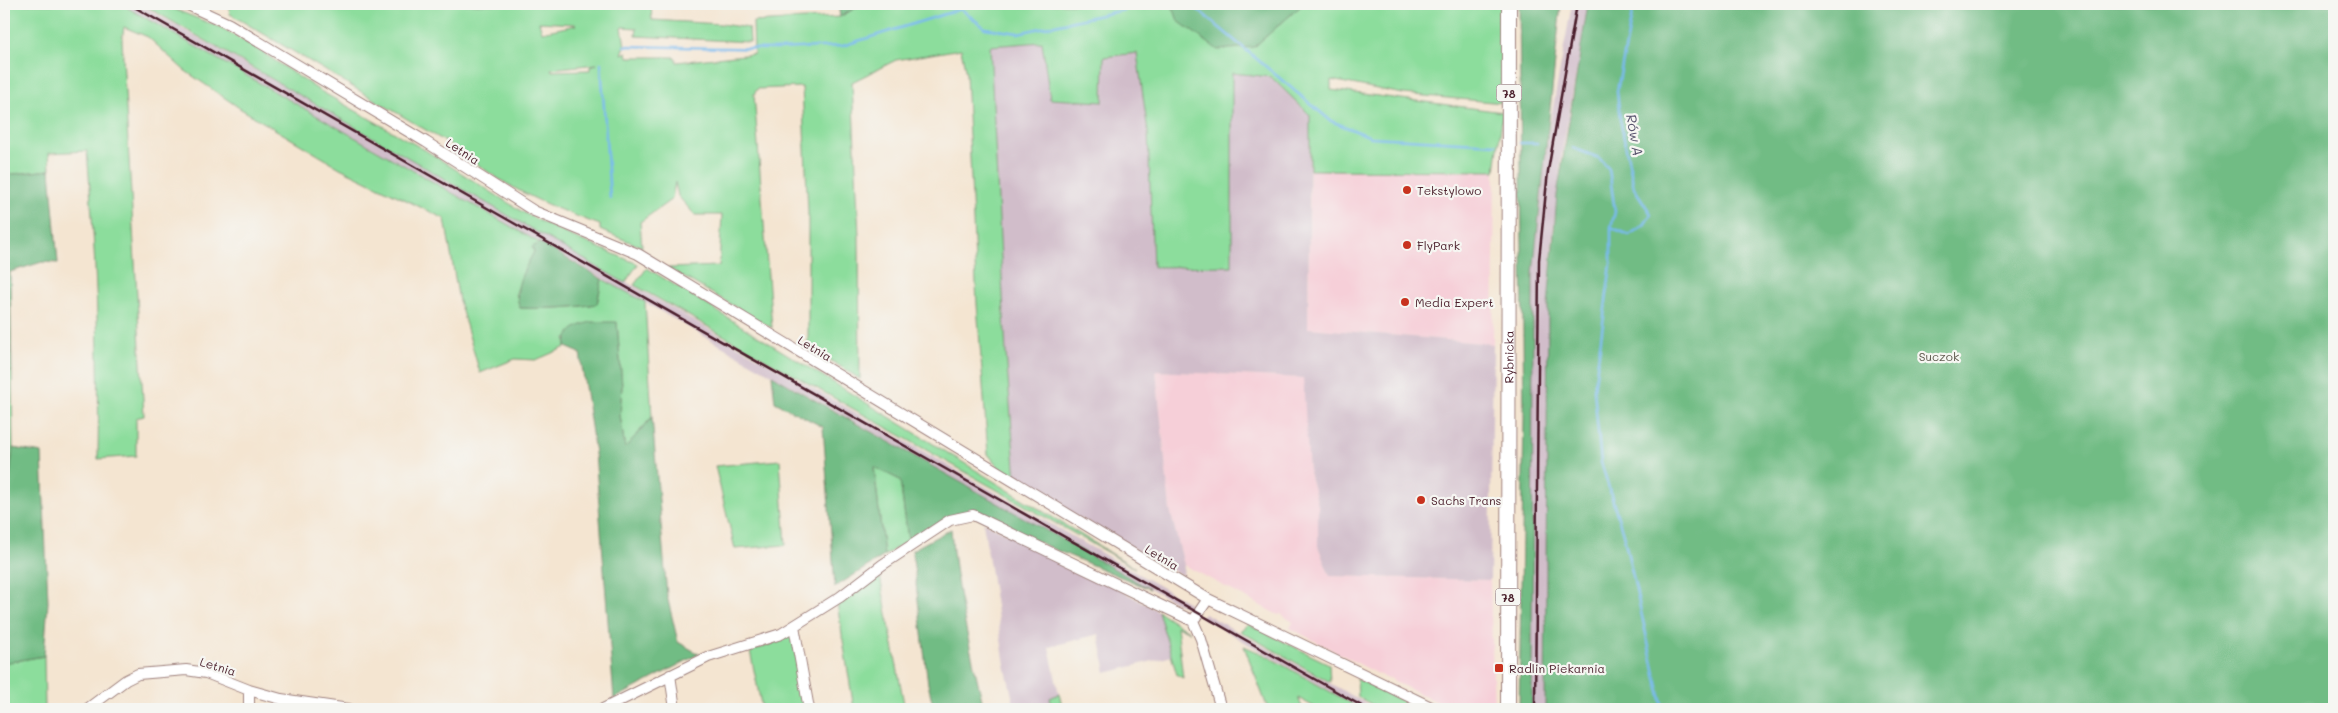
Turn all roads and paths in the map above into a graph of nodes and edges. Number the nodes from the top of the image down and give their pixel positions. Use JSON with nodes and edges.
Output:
{"nodes":[{"id":1,"x":186,"y":4,"type":"edge"},
{"id":2,"x":1509,"y":4,"type":"edge"},
{"id":3,"x":1208,"y":599,"type":"junction"},
{"id":4,"x":1193,"y":621,"type":"junction"},
{"id":5,"x":794,"y":626,"type":"junction"},
{"id":6,"x":670,"y":675,"type":"junction"},
{"id":7,"x":248,"y":690,"type":"junction"},
{"id":8,"x":87,"y":709,"type":"edge"},
{"id":9,"x":249,"y":709,"type":"edge"},
{"id":10,"x":349,"y":709,"type":"edge"},
{"id":11,"x":604,"y":709,"type":"edge"},
{"id":12,"x":676,"y":709,"type":"edge"},
{"id":13,"x":809,"y":709,"type":"edge"},
{"id":14,"x":1222,"y":709,"type":"edge"},
{"id":15,"x":1436,"y":709,"type":"edge"},
{"id":16,"x":1508,"y":709,"type":"edge"}],
"edges":[{"from":1,"to":3,"type":"street","name":"Letnia"},
{"from":2,"to":16,"type":"main road","name":"Rybnicka","number":"78"},
{"from":3,"to":4,"type":"street"},
{"from":3,"to":15,"type":"street","name":"Letnia"},
{"from":4,"to":5,"type":"street"},
{"from":4,"to":14,"type":"street"},
{"from":5,"to":6,"type":"street"},
{"from":5,"to":13,"type":"street"},
{"from":6,"to":11,"type":"street"},
{"from":6,"to":12,"type":"street"},
{"from":7,"to":8,"type":"street","name":"Letnia"},
{"from":7,"to":9,"type":"street"},
{"from":7,"to":10,"type":"street","name":"Letnia"}]}
